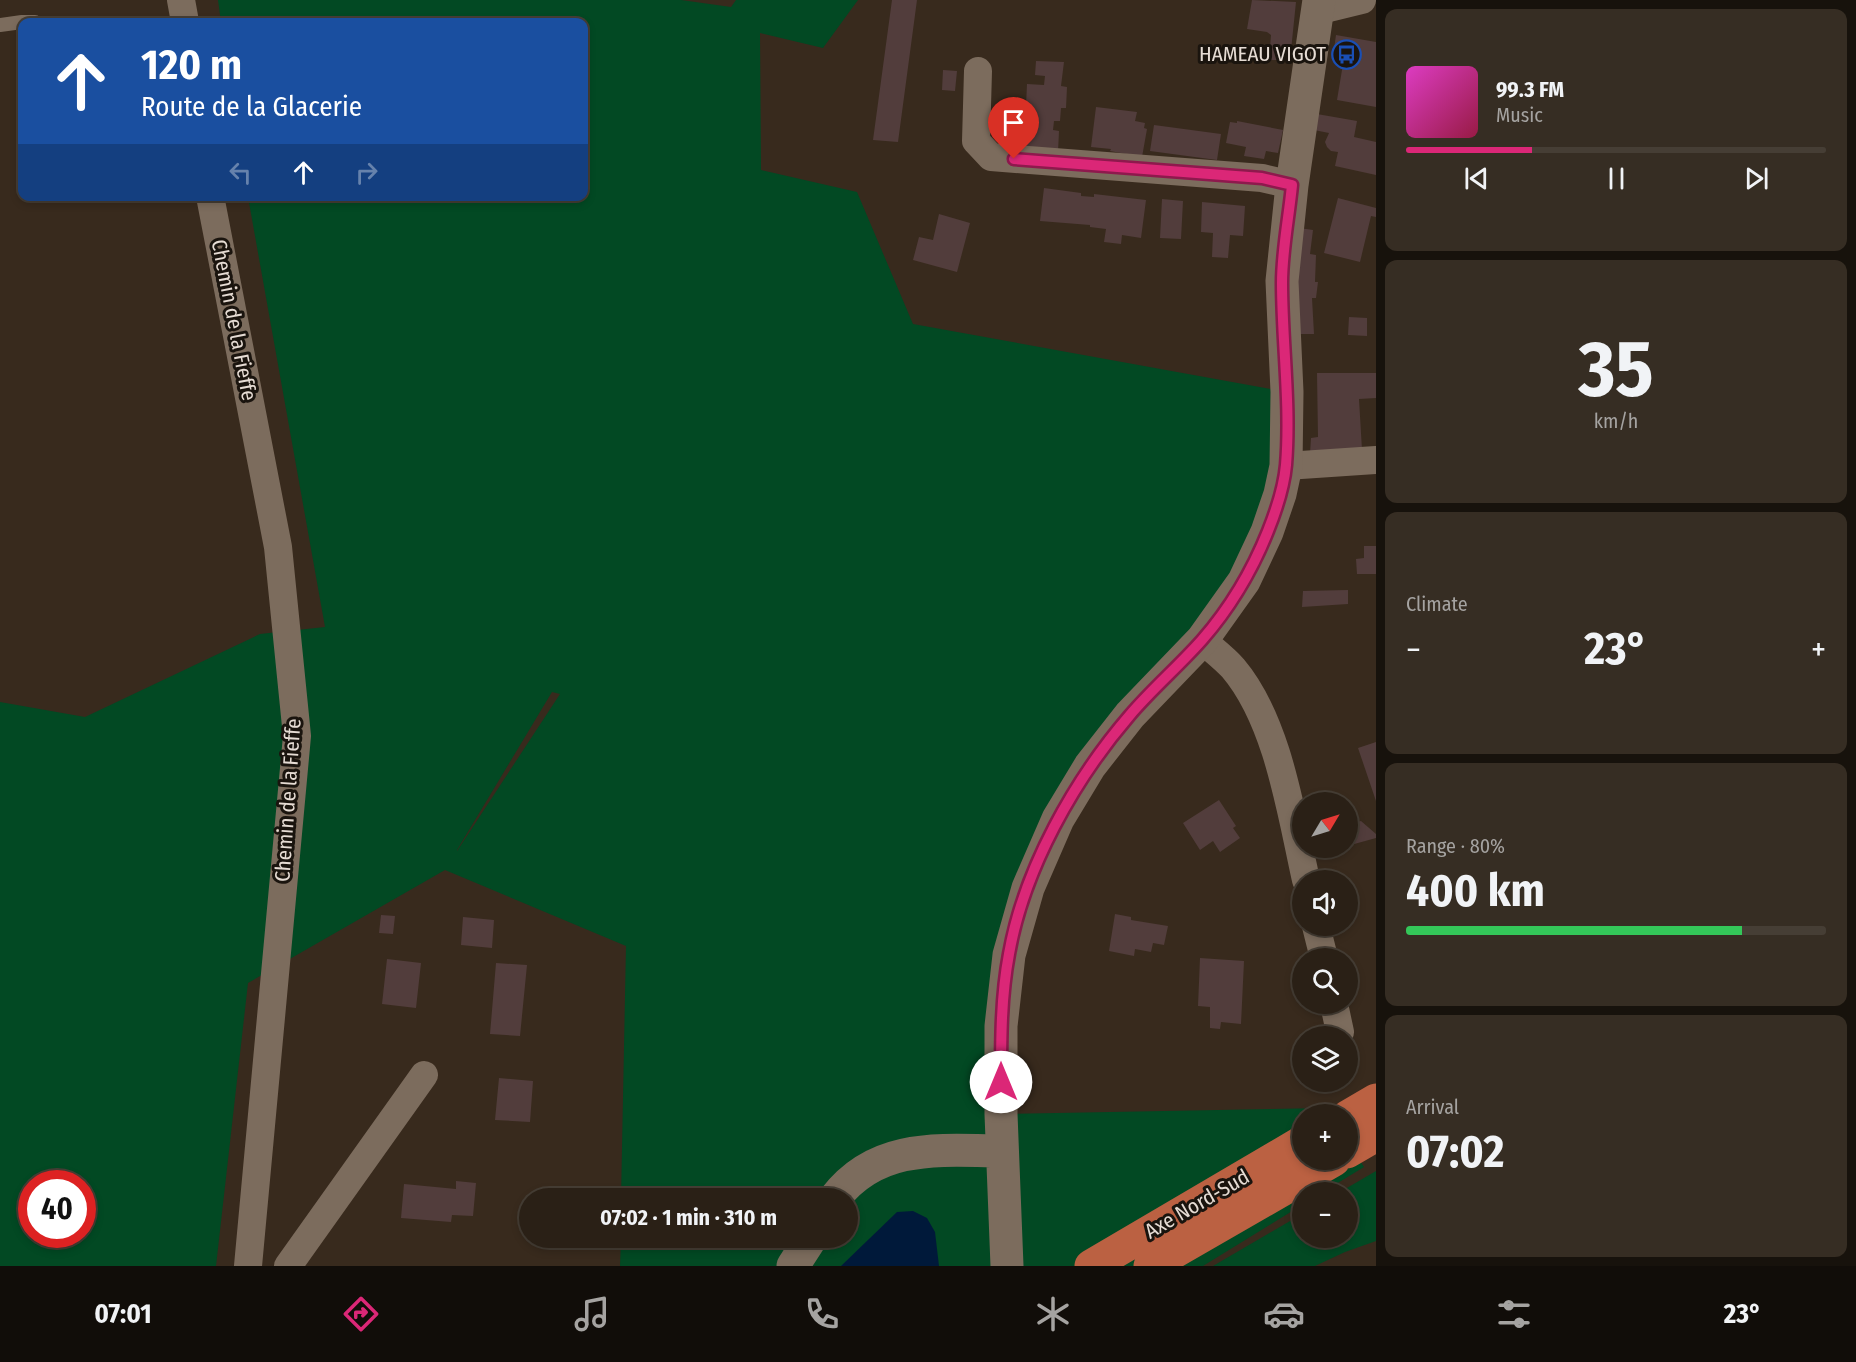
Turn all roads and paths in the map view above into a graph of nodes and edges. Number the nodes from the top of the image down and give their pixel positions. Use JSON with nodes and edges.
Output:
{"nodes":[{"id":1,"x":182,"y":0,"type":"edge"},
{"id":2,"x":1362,"y":0,"type":"edge"},
{"id":3,"x":1318,"y":5,"type":"edge"},
{"id":4,"x":184,"y":18,"type":"edge"},
{"id":5,"x":18,"y":23,"type":"edge"},
{"id":6,"x":0,"y":25,"type":"edge"},
{"id":7,"x":978,"y":71,"type":"dead end"},
{"id":8,"x":1292,"y":185,"type":"junction"},
{"id":9,"x":211,"y":201,"type":"edge"},
{"id":10,"x":1376,"y":460,"type":"edge"},
{"id":11,"x":1286,"y":466,"type":"junction"},
{"id":12,"x":1202,"y":640,"type":"junction"},
{"id":13,"x":1304,"y":870,"type":"edge"},
{"id":14,"x":424,"y":1075,"type":"dead end"},
{"id":15,"x":1376,"y":1101,"type":"edge"},
{"id":16,"x":1358,"y":1111,"type":"edge"},
{"id":17,"x":1376,"y":1135,"type":"edge"},
{"id":18,"x":1358,"y":1146,"type":"edge"},
{"id":19,"x":1292,"y":1148,"type":"edge"},
{"id":20,"x":1002,"y":1151,"type":"junction"},
{"id":21,"x":1317,"y":1170,"type":"edge"},
{"id":22,"x":844,"y":1188,"type":"edge"},
{"id":23,"x":805,"y":1248,"type":"edge"},
{"id":24,"x":248,"y":1266,"type":"edge"},
{"id":25,"x":288,"y":1266,"type":"edge"},
{"id":26,"x":793,"y":1266,"type":"edge"},
{"id":27,"x":1007,"y":1266,"type":"edge"},
{"id":28,"x":1091,"y":1266,"type":"edge"},
{"id":29,"x":1150,"y":1266,"type":"edge"}],
"edges":[{"from":1,"to":4,"type":"street"},
{"from":2,"to":3,"type":"street"},
{"from":3,"to":8,"type":"street"},
{"from":5,"to":6,"type":"lane"},
{"from":7,"to":8,"type":"street"},
{"from":8,"to":11,"type":"street"},
{"from":9,"to":24,"type":"street","name":"Chemin de la Fieffe"},
{"from":10,"to":11,"type":"street"},
{"from":11,"to":12,"type":"street"},
{"from":12,"to":13,"type":"street"},
{"from":12,"to":20,"type":"street"},
{"from":14,"to":25,"type":"street"},
{"from":15,"to":16,"type":"highway"},
{"from":17,"to":18,"type":"highway"},
{"from":19,"to":28,"type":"highway","name":"Axe Nord-Sud"},
{"from":20,"to":22,"type":"street"},
{"from":20,"to":27,"type":"street"},
{"from":21,"to":29,"type":"highway","name":"Axe Nord-Sud"},
{"from":23,"to":26,"type":"street"}]}
